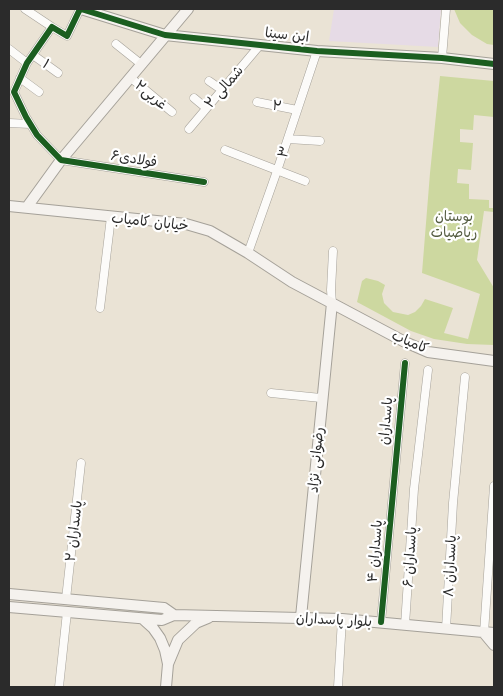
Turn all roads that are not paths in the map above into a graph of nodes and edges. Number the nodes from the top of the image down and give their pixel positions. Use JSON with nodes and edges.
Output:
{"nodes":[{"id":1,"x":26,"y":9,"type":"edge"},
{"id":2,"x":81,"y":9,"type":"edge"},
{"id":3,"x":188,"y":9,"type":"edge"},
{"id":4,"x":446,"y":9,"type":"edge"},
{"id":5,"x":52,"y":28,"type":"junction"},
{"id":6,"x":165,"y":35,"type":"junction"},
{"id":7,"x":116,"y":44,"type":"dead end"},
{"id":8,"x":260,"y":45,"type":"junction"},
{"id":9,"x":9,"y":49,"type":"edge"},
{"id":10,"x":317,"y":50,"type":"junction"},
{"id":11,"x":33,"y":55,"type":"junction"},
{"id":12,"x":442,"y":58,"type":"junction"},
{"id":13,"x":27,"y":63,"type":"junction"},
{"id":14,"x":141,"y":64,"type":"junction"},
{"id":15,"x":494,"y":64,"type":"edge"},
{"id":16,"x":58,"y":73,"type":"dead end"},
{"id":17,"x":20,"y":78,"type":"junction"},
{"id":18,"x":130,"y":78,"type":"junction"},
{"id":19,"x":209,"y":81,"type":"dead end"},
{"id":20,"x":222,"y":90,"type":"junction"},
{"id":21,"x":40,"y":92,"type":"dead end"},
{"id":22,"x":194,"y":98,"type":"dead end"},
{"id":23,"x":257,"y":102,"type":"dead end"},
{"id":24,"x":206,"y":108,"type":"junction"},
{"id":25,"x":297,"y":110,"type":"junction"},
{"id":26,"x":172,"y":112,"type":"dead end"},
{"id":27,"x":9,"y":123,"type":"edge"},
{"id":28,"x":30,"y":124,"type":"junction"},
{"id":29,"x":189,"y":129,"type":"dead end"},
{"id":30,"x":288,"y":139,"type":"junction"},
{"id":31,"x":320,"y":141,"type":"dead end"},
{"id":32,"x":225,"y":150,"type":"dead end"},
{"id":33,"x":61,"y":160,"type":"junction"},
{"id":34,"x":277,"y":171,"type":"junction"},
{"id":35,"x":305,"y":181,"type":"dead end"},
{"id":36,"x":204,"y":182,"type":"dead end"},
{"id":37,"x":9,"y":206,"type":"edge"},
{"id":38,"x":27,"y":207,"type":"junction"},
{"id":39,"x":111,"y":218,"type":"junction"},
{"id":40,"x":334,"y":251,"type":"dead end"},
{"id":41,"x":248,"y":253,"type":"junction"},
{"id":42,"x":332,"y":303,"type":"junction"},
{"id":43,"x":100,"y":308,"type":"dead end"},
{"id":44,"x":494,"y":361,"type":"edge"},
{"id":45,"x":405,"y":363,"type":"dead end"},
{"id":46,"x":428,"y":370,"type":"dead end"},
{"id":47,"x":465,"y":377,"type":"dead end"},
{"id":48,"x":271,"y":393,"type":"dead end"},
{"id":49,"x":321,"y":398,"type":"junction"},
{"id":50,"x":82,"y":463,"type":"dead end"},
{"id":51,"x":393,"y":482,"type":"joint"},
{"id":52,"x":494,"y":486,"type":"edge"},
{"id":53,"x":493,"y":497,"type":"edge"},
{"id":54,"x":9,"y":594,"type":"edge"},
{"id":55,"x":66,"y":599,"type":"junction"},
{"id":56,"x":9,"y":607,"type":"edge"},
{"id":57,"x":67,"y":612,"type":"junction"},
{"id":58,"x":174,"y":615,"type":"junction"},
{"id":59,"x":211,"y":616,"type":"junction"},
{"id":60,"x":301,"y":617,"type":"junction"},
{"id":61,"x":143,"y":619,"type":"junction"},
{"id":62,"x":342,"y":619,"type":"junction"},
{"id":63,"x":381,"y":622,"type":"junction"},
{"id":64,"x":405,"y":625,"type":"junction"},
{"id":65,"x":446,"y":629,"type":"junction"},
{"id":66,"x":489,"y":633,"type":"edge"},
{"id":67,"x":494,"y":645,"type":"edge"},
{"id":68,"x":168,"y":664,"type":"junction"},
{"id":69,"x":59,"y":687,"type":"edge"},
{"id":70,"x":166,"y":687,"type":"edge"},
{"id":71,"x":338,"y":687,"type":"edge"}],
"edges":[{"from":1,"to":5,"type":"street"},
{"from":2,"to":5,"type":"street"},
{"from":2,"to":6,"type":"main road","name":"ابن سینا"},
{"from":3,"to":6,"type":"main road"},
{"from":4,"to":12,"type":"street"},
{"from":5,"to":11,"type":"street"},
{"from":6,"to":8,"type":"main road","name":"ابن سینا"},
{"from":6,"to":14,"type":"main road"},
{"from":7,"to":14,"type":"street"},
{"from":8,"to":10,"type":"main road","name":"ابن سینا"},
{"from":8,"to":20,"type":"street","name":"۲ شمالی"},
{"from":9,"to":13,"type":"street"},
{"from":10,"to":12,"type":"main road","name":"ابن سینا"},
{"from":10,"to":25,"type":"street","name":"۳"},
{"from":11,"to":13,"type":"street"},
{"from":11,"to":16,"type":"street","name":"۱"},
{"from":12,"to":15,"type":"main road","name":"ابن سینا"},
{"from":13,"to":17,"type":"street"},
{"from":14,"to":18,"type":"main road"},
{"from":17,"to":21,"type":"street"},
{"from":17,"to":28,"type":"street"},
{"from":18,"to":26,"type":"street","name":"غربی۲"},
{"from":18,"to":33,"type":"main road"},
{"from":19,"to":20,"type":"street"},
{"from":20,"to":24,"type":"street","name":"۲ شمالی"},
{"from":22,"to":24,"type":"street"},
{"from":23,"to":25,"type":"street","name":"۲"},
{"from":24,"to":29,"type":"street","name":"۲ شمالی"},
{"from":25,"to":30,"type":"street","name":"۳"},
{"from":27,"to":28,"type":"street"},
{"from":28,"to":33,"type":"street"},
{"from":30,"to":31,"type":"street"},
{"from":30,"to":34,"type":"street","name":"۳"},
{"from":32,"to":34,"type":"street"},
{"from":33,"to":36,"type":"street","name":"فولادی۶"},
{"from":33,"to":38,"type":"main road"},
{"from":34,"to":35,"type":"street"},
{"from":34,"to":41,"type":"street","name":"۳"},
{"from":37,"to":38,"type":"main road","name":"خیابان کامیاب"},
{"from":38,"to":39,"type":"main road","name":"خیابان کامیاب"},
{"from":39,"to":41,"type":"main road","name":"خیابان کامیاب"},
{"from":39,"to":43,"type":"street"},
{"from":40,"to":42,"type":"street"},
{"from":41,"to":42,"type":"main road","name":"خیابان کامیاب"},
{"from":42,"to":44,"type":"main road","name":"کامیاب"},
{"from":42,"to":49,"type":"main road","name":"رضوانی نژاد"},
{"from":45,"to":51,"type":"street","name":"پاسداران"},
{"from":46,"to":64,"type":"street","name":"پاسداران ۶"},
{"from":47,"to":65,"type":"street","name":"پاسداران ۸"},
{"from":48,"to":49,"type":"street"},
{"from":49,"to":60,"type":"main road","name":"رضوانی نژاد"},
{"from":50,"to":55,"type":"street","name":"پاسداران ۲"},
{"from":51,"to":63,"type":"street","name":"پاسداران ۴"},
{"from":52,"to":53,"type":"street"},
{"from":53,"to":66,"type":"street"},
{"from":54,"to":55,"type":"main road","name":"بلوار پاسداران"},
{"from":55,"to":58,"type":"main road","name":"بلوار پاسداران"},
{"from":56,"to":57,"type":"main road","name":"بلوار پاسداران"},
{"from":57,"to":61,"type":"main road","name":"بلوار پاسداران"},
{"from":57,"to":69,"type":"street"},
{"from":58,"to":59,"type":"main road","name":"بلوار پاسداران"},
{"from":58,"to":61,"type":"main road","name":"بلوار پاسداران"},
{"from":59,"to":60,"type":"main road","name":"بلوار پاسداران"},
{"from":59,"to":68,"type":"main road"},
{"from":60,"to":62,"type":"main road","name":"بلوار پاسداران"},
{"from":61,"to":68,"type":"main road"},
{"from":62,"to":63,"type":"main road","name":"بلوار پاسداران"},
{"from":62,"to":71,"type":"street"},
{"from":63,"to":64,"type":"main road","name":"بلوار پاسداران"},
{"from":64,"to":65,"type":"main road","name":"بلوار پاسداران"},
{"from":65,"to":66,"type":"main road","name":"بلوار پاسداران"},
{"from":66,"to":67,"type":"main road"},
{"from":68,"to":70,"type":"main road"}]}
